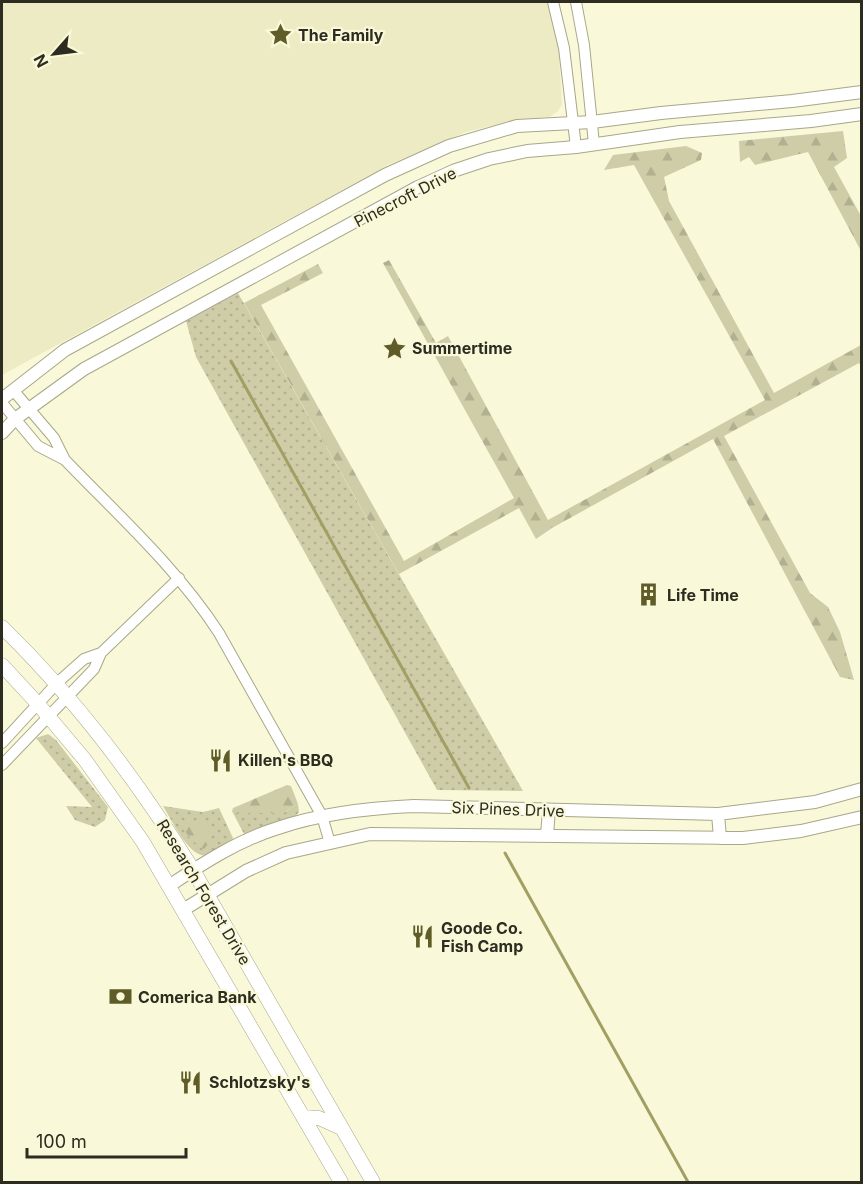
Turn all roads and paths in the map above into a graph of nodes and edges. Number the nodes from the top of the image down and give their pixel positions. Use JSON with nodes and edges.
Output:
{"nodes":[{"id":1,"x":553,"y":2,"type":"edge"},
{"id":2,"x":576,"y":2,"type":"edge"},
{"id":3,"x":861,"y":92,"type":"edge"},
{"id":4,"x":861,"y":114,"type":"edge"},
{"id":5,"x":592,"y":122,"type":"junction"},
{"id":6,"x":573,"y":123,"type":"junction"},
{"id":7,"x":594,"y":144,"type":"junction"},
{"id":8,"x":576,"y":147,"type":"junction"},
{"id":9,"x":13,"y":390,"type":"junction"},
{"id":10,"x":2,"y":401,"type":"edge"},
{"id":11,"x":29,"y":409,"type":"junction"},
{"id":12,"x":15,"y":419,"type":"junction"},
{"id":13,"x":2,"y":433,"type":"edge"},
{"id":14,"x":65,"y":460,"type":"junction"},
{"id":15,"x":179,"y":578,"type":"junction"},
{"id":16,"x":2,"y":627,"type":"edge"},
{"id":17,"x":101,"y":653,"type":"junction"},
{"id":18,"x":2,"y":665,"type":"edge"},
{"id":19,"x":57,"y":683,"type":"junction"},
{"id":20,"x":68,"y":696,"type":"junction"},
{"id":21,"x":38,"y":704,"type":"junction"},
{"id":22,"x":49,"y":717,"type":"junction"},
{"id":23,"x":2,"y":743,"type":"edge"},
{"id":24,"x":2,"y":765,"type":"edge"},
{"id":25,"x":861,"y":789,"type":"edge"},
{"id":26,"x":549,"y":810,"type":"junction"},
{"id":27,"x":718,"y":814,"type":"junction"},
{"id":28,"x":322,"y":816,"type":"junction"},
{"id":29,"x":861,"y":816,"type":"edge"},
{"id":30,"x":547,"y":835,"type":"junction"},
{"id":31,"x":720,"y":838,"type":"junction"},
{"id":32,"x":330,"y":843,"type":"junction"},
{"id":33,"x":193,"y":870,"type":"junction"},
{"id":34,"x":169,"y":885,"type":"junction"},
{"id":35,"x":207,"y":895,"type":"junction"},
{"id":36,"x":183,"y":910,"type":"junction"},
{"id":37,"x":303,"y":1117,"type":"junction"},
{"id":38,"x":341,"y":1128,"type":"junction"},
{"id":39,"x":341,"y":1182,"type":"edge"},
{"id":40,"x":373,"y":1182,"type":"edge"}],
"edges":[{"from":1,"to":6,"type":"street"},
{"from":2,"to":5,"type":"street"},
{"from":3,"to":5,"type":"street","name":"Pinecroft Drive"},
{"from":4,"to":7,"type":"street","name":"Pinecroft Drive"},
{"from":5,"to":6,"type":"street","name":"Pinecroft Drive"},
{"from":5,"to":7,"type":"street"},
{"from":6,"to":8,"type":"street"},
{"from":6,"to":9,"type":"street","name":"Pinecroft Drive"},
{"from":7,"to":8,"type":"street","name":"Pinecroft Drive"},
{"from":8,"to":11,"type":"street","name":"Pinecroft Drive"},
{"from":9,"to":10,"type":"street","name":"Pinecroft Drive"},
{"from":9,"to":11,"type":"street"},
{"from":10,"to":12,"type":"street"},
{"from":11,"to":12,"type":"street","name":"Pinecroft Drive"},
{"from":11,"to":14,"type":"street"},
{"from":12,"to":13,"type":"street","name":"Pinecroft Drive"},
{"from":12,"to":14,"type":"street"},
{"from":14,"to":15,"type":"street"},
{"from":15,"to":17,"type":"street"},
{"from":15,"to":28,"type":"street"},
{"from":16,"to":19,"type":"main road","name":"Research Forest Drive"},
{"from":17,"to":19,"type":"street"},
{"from":17,"to":20,"type":"street"},
{"from":18,"to":21,"type":"main road","name":"Research Forest Drive"},
{"from":19,"to":20,"type":"main road","name":"Research Forest Drive"},
{"from":19,"to":21,"type":"street"},
{"from":20,"to":22,"type":"street"},
{"from":20,"to":33,"type":"main road","name":"Research Forest Drive"},
{"from":21,"to":22,"type":"main road","name":"Research Forest Drive"},
{"from":21,"to":23,"type":"street"},
{"from":22,"to":24,"type":"street"},
{"from":22,"to":34,"type":"main road","name":"Research Forest Drive"},
{"from":25,"to":27,"type":"street","name":"Six Pines Drive"},
{"from":26,"to":27,"type":"street","name":"Six Pines Drive"},
{"from":26,"to":28,"type":"street","name":"Six Pines Drive"},
{"from":26,"to":30,"type":"street"},
{"from":27,"to":31,"type":"street"},
{"from":28,"to":32,"type":"street"},
{"from":28,"to":33,"type":"street","name":"Six Pines Drive"},
{"from":29,"to":31,"type":"street","name":"Six Pines Drive"},
{"from":30,"to":31,"type":"street","name":"Six Pines Drive"},
{"from":30,"to":32,"type":"street","name":"Six Pines Drive"},
{"from":32,"to":35,"type":"street","name":"Six Pines Drive"},
{"from":33,"to":34,"type":"street","name":"Six Pines Drive"},
{"from":33,"to":35,"type":"main road","name":"Research Forest Drive"},
{"from":34,"to":36,"type":"main road","name":"Research Forest Drive"},
{"from":35,"to":36,"type":"street","name":"Six Pines Drive"},
{"from":35,"to":38,"type":"main road","name":"Research Forest Drive"},
{"from":36,"to":37,"type":"main road","name":"Research Forest Drive"},
{"from":37,"to":38,"type":"main road"},
{"from":37,"to":39,"type":"main road","name":"Research Forest Drive"},
{"from":38,"to":40,"type":"main road","name":"Research Forest Drive"}]}
